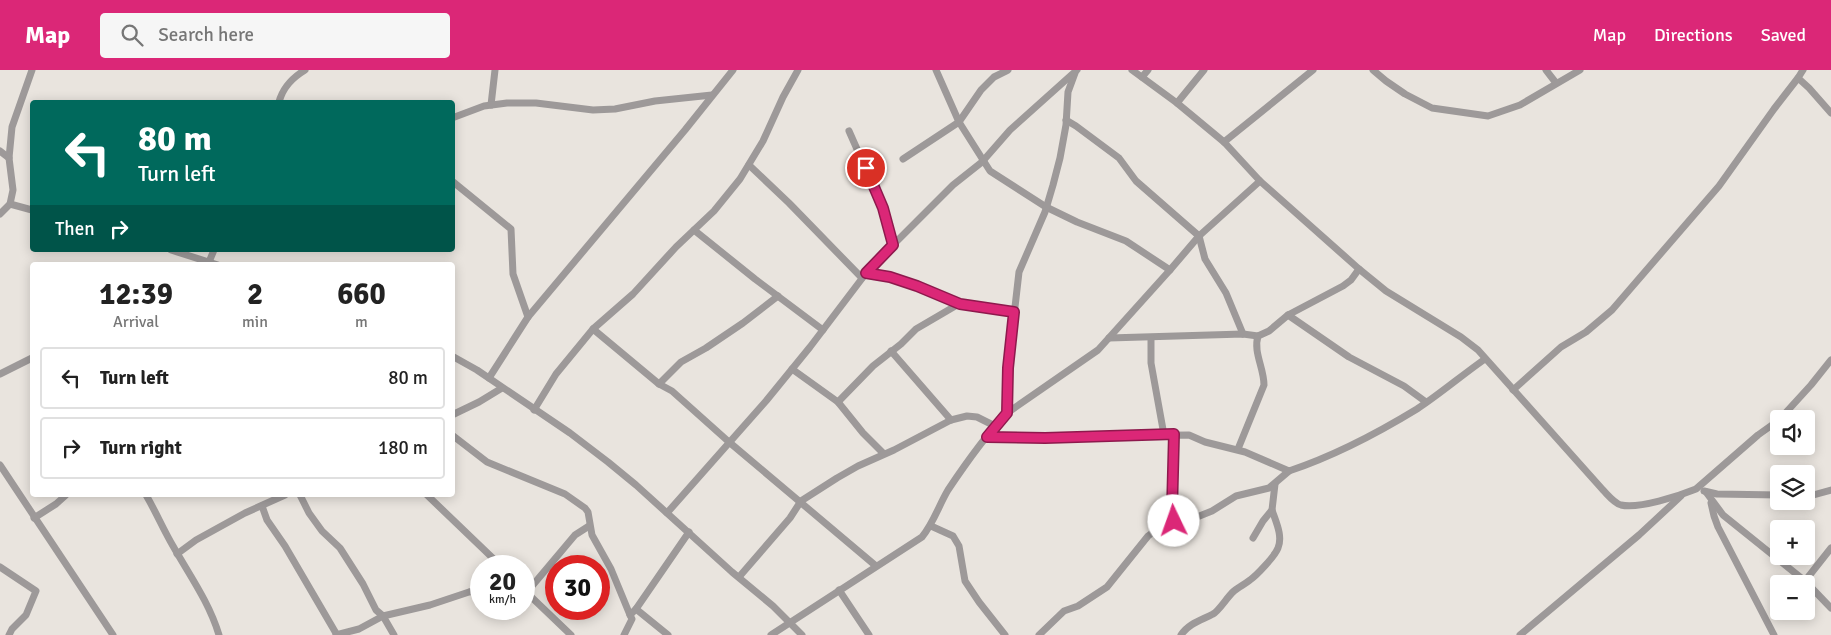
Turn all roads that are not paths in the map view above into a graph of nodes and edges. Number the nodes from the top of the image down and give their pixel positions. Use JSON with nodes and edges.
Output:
{"nodes":[{"id":1,"x":32,"y":70,"type":"edge"},
{"id":2,"x":306,"y":70,"type":"edge"},
{"id":3,"x":495,"y":70,"type":"edge"},
{"id":4,"x":732,"y":70,"type":"edge"},
{"id":5,"x":798,"y":70,"type":"edge"},
{"id":6,"x":936,"y":70,"type":"edge"},
{"id":7,"x":1008,"y":70,"type":"edge"},
{"id":8,"x":1132,"y":70,"type":"edge"},
{"id":9,"x":1148,"y":70,"type":"edge"},
{"id":10,"x":1204,"y":70,"type":"edge"},
{"id":11,"x":1313,"y":70,"type":"edge"},
{"id":12,"x":1374,"y":70,"type":"edge"},
{"id":13,"x":1546,"y":70,"type":"edge"},
{"id":14,"x":1580,"y":70,"type":"edge"},
{"id":15,"x":1803,"y":70,"type":"edge"},
{"id":16,"x":1076,"y":71,"type":"edge"},
{"id":17,"x":993,"y":74,"type":"edge"},
{"id":18,"x":1142,"y":77,"type":"junction"},
{"id":19,"x":1798,"y":78,"type":"junction"},
{"id":20,"x":1556,"y":83,"type":"junction"},
{"id":21,"x":712,"y":95,"type":"junction"},
{"id":22,"x":280,"y":100,"type":"edge"},
{"id":23,"x":1178,"y":104,"type":"junction"},
{"id":24,"x":491,"y":105,"type":"junction"},
{"id":25,"x":1831,"y":113,"type":"edge"},
{"id":26,"x":455,"y":117,"type":"edge"},
{"id":27,"x":1066,"y":120,"type":"junction"},
{"id":28,"x":959,"y":122,"type":"junction"},
{"id":29,"x":849,"y":131,"type":"dead end"},
{"id":30,"x":1224,"y":142,"type":"junction"},
{"id":31,"x":0,"y":151,"type":"edge"},
{"id":32,"x":9,"y":158,"type":"junction"},
{"id":33,"x":903,"y":159,"type":"dead end"},
{"id":34,"x":982,"y":162,"type":"junction"},
{"id":35,"x":749,"y":165,"type":"junction"},
{"id":36,"x":1260,"y":181,"type":"junction"},
{"id":37,"x":455,"y":183,"type":"edge"},
{"id":38,"x":10,"y":204,"type":"junction"},
{"id":39,"x":1046,"y":207,"type":"junction"},
{"id":40,"x":30,"y":209,"type":"edge"},
{"id":41,"x":0,"y":214,"type":"edge"},
{"id":42,"x":694,"y":230,"type":"junction"},
{"id":43,"x":1199,"y":236,"type":"junction"},
{"id":44,"x":893,"y":245,"type":"junction"},
{"id":45,"x":177,"y":252,"type":"edge"},
{"id":46,"x":213,"y":252,"type":"edge"},
{"id":47,"x":209,"y":262,"type":"joint"},
{"id":48,"x":1359,"y":269,"type":"junction"},
{"id":49,"x":1170,"y":270,"type":"junction"},
{"id":50,"x":864,"y":276,"type":"junction"},
{"id":51,"x":778,"y":296,"type":"junction"},
{"id":52,"x":960,"y":304,"type":"junction"},
{"id":53,"x":1014,"y":312,"type":"junction"},
{"id":54,"x":1288,"y":315,"type":"junction"},
{"id":55,"x":528,"y":317,"type":"junction"},
{"id":56,"x":593,"y":329,"type":"junction"},
{"id":57,"x":823,"y":330,"type":"junction"},
{"id":58,"x":1243,"y":334,"type":"junction"},
{"id":59,"x":1258,"y":336,"type":"junction"},
{"id":60,"x":1110,"y":338,"type":"junction"},
{"id":61,"x":1150,"y":338,"type":"junction"},
{"id":62,"x":892,"y":351,"type":"junction"},
{"id":63,"x":455,"y":358,"type":"edge"},
{"id":64,"x":30,"y":359,"type":"edge"},
{"id":65,"x":1485,"y":359,"type":"junction"},
{"id":66,"x":1830,"y":362,"type":"edge"},
{"id":67,"x":792,"y":369,"type":"junction"},
{"id":68,"x":0,"y":374,"type":"edge"},
{"id":69,"x":489,"y":378,"type":"junction"},
{"id":70,"x":659,"y":384,"type":"junction"},
{"id":71,"x":502,"y":388,"type":"junction"},
{"id":72,"x":1513,"y":390,"type":"junction"},
{"id":73,"x":838,"y":402,"type":"junction"},
{"id":74,"x":1426,"y":402,"type":"junction"},
{"id":75,"x":534,"y":410,"type":"junction"},
{"id":76,"x":1787,"y":410,"type":"edge"},
{"id":77,"x":1007,"y":413,"type":"junction"},
{"id":78,"x":455,"y":414,"type":"edge"},
{"id":79,"x":951,"y":420,"type":"junction"},
{"id":80,"x":994,"y":426,"type":"junction"},
{"id":81,"x":1770,"y":426,"type":"edge"},
{"id":82,"x":1174,"y":434,"type":"junction"},
{"id":83,"x":1164,"y":435,"type":"junction"},
{"id":84,"x":455,"y":437,"type":"edge"},
{"id":85,"x":987,"y":437,"type":"junction"},
{"id":86,"x":729,"y":442,"type":"junction"},
{"id":87,"x":1238,"y":449,"type":"junction"},
{"id":88,"x":883,"y":453,"type":"junction"},
{"id":89,"x":0,"y":465,"type":"edge"},
{"id":90,"x":1289,"y":471,"type":"junction"},
{"id":91,"x":1275,"y":484,"type":"junction"},
{"id":92,"x":1696,"y":489,"type":"junction"},
{"id":93,"x":1831,"y":490,"type":"edge"},
{"id":94,"x":1706,"y":492,"type":"junction"},
{"id":95,"x":1683,"y":494,"type":"junction"},
{"id":96,"x":1815,"y":494,"type":"edge"},
{"id":97,"x":1770,"y":495,"type":"edge"},
{"id":98,"x":64,"y":497,"type":"edge"},
{"id":99,"x":147,"y":497,"type":"edge"},
{"id":100,"x":281,"y":497,"type":"edge"},
{"id":101,"x":301,"y":497,"type":"edge"},
{"id":102,"x":429,"y":497,"type":"edge"},
{"id":103,"x":1710,"y":500,"type":"junction"},
{"id":104,"x":801,"y":501,"type":"junction"},
{"id":105,"x":262,"y":506,"type":"junction"},
{"id":106,"x":1272,"y":510,"type":"junction"},
{"id":107,"x":667,"y":513,"type":"junction"},
{"id":108,"x":34,"y":518,"type":"junction"},
{"id":109,"x":1174,"y":521,"type":"junction"},
{"id":110,"x":589,"y":526,"type":"junction"},
{"id":111,"x":931,"y":526,"type":"junction"},
{"id":112,"x":689,"y":532,"type":"junction"},
{"id":113,"x":1253,"y":538,"type":"dead end"},
{"id":114,"x":1831,"y":548,"type":"edge"},
{"id":115,"x":177,"y":554,"type":"junction"},
{"id":116,"x":490,"y":555,"type":"edge"},
{"id":117,"x":876,"y":566,"type":"junction"},
{"id":118,"x":0,"y":567,"type":"edge"},
{"id":119,"x":1798,"y":575,"type":"edge"},
{"id":120,"x":1810,"y":575,"type":"edge"},
{"id":121,"x":739,"y":577,"type":"junction"},
{"id":122,"x":535,"y":580,"type":"edge"},
{"id":123,"x":839,"y":590,"type":"junction"},
{"id":124,"x":1815,"y":591,"type":"edge"},
{"id":125,"x":470,"y":592,"type":"edge"},
{"id":126,"x":535,"y":601,"type":"edge"},
{"id":127,"x":1831,"y":608,"type":"edge"},
{"id":128,"x":636,"y":609,"type":"junction"},
{"id":129,"x":630,"y":615,"type":"junction"},
{"id":130,"x":383,"y":616,"type":"junction"},
{"id":131,"x":790,"y":622,"type":"junction"},
{"id":132,"x":9,"y":635,"type":"edge"},
{"id":133,"x":113,"y":635,"type":"edge"},
{"id":134,"x":219,"y":635,"type":"edge"},
{"id":135,"x":336,"y":635,"type":"edge"},
{"id":136,"x":394,"y":635,"type":"edge"},
{"id":137,"x":571,"y":635,"type":"edge"},
{"id":138,"x":624,"y":635,"type":"edge"},
{"id":139,"x":668,"y":635,"type":"edge"},
{"id":140,"x":771,"y":635,"type":"edge"},
{"id":141,"x":802,"y":635,"type":"edge"},
{"id":142,"x":869,"y":635,"type":"edge"},
{"id":143,"x":1005,"y":635,"type":"edge"},
{"id":144,"x":1039,"y":635,"type":"edge"},
{"id":145,"x":1182,"y":635,"type":"edge"},
{"id":146,"x":1520,"y":635,"type":"edge"},
{"id":147,"x":1774,"y":635,"type":"edge"}],
"edges":[{"from":1,"to":32,"type":"street"},
{"from":2,"to":22,"type":"street"},
{"from":3,"to":24,"type":"street"},
{"from":4,"to":21,"type":"street"},
{"from":5,"to":35,"type":"street"},
{"from":6,"to":28,"type":"street"},
{"from":7,"to":17,"type":"street"},
{"from":8,"to":18,"type":"street"},
{"from":9,"to":18,"type":"street"},
{"from":10,"to":23,"type":"street"},
{"from":11,"to":30,"type":"street"},
{"from":12,"to":20,"type":"street"},
{"from":13,"to":20,"type":"street"},
{"from":14,"to":20,"type":"street"},
{"from":15,"to":19,"type":"street"},
{"from":16,"to":27,"type":"street"},
{"from":16,"to":34,"type":"street"},
{"from":17,"to":28,"type":"street"},
{"from":18,"to":23,"type":"street"},
{"from":19,"to":25,"type":"street"},
{"from":19,"to":72,"type":"street"},
{"from":21,"to":24,"type":"street"},
{"from":21,"to":55,"type":"street"},
{"from":23,"to":30,"type":"street"},
{"from":24,"to":26,"type":"street"},
{"from":27,"to":39,"type":"street"},
{"from":27,"to":43,"type":"street"},
{"from":28,"to":33,"type":"street"},
{"from":28,"to":34,"type":"street"},
{"from":29,"to":44,"type":"street"},
{"from":30,"to":36,"type":"street"},
{"from":31,"to":32,"type":"street"},
{"from":32,"to":38,"type":"street"},
{"from":34,"to":39,"type":"street"},
{"from":34,"to":44,"type":"street"},
{"from":35,"to":42,"type":"street"},
{"from":35,"to":50,"type":"street"},
{"from":36,"to":43,"type":"street"},
{"from":36,"to":48,"type":"street"},
{"from":37,"to":55,"type":"street"},
{"from":38,"to":40,"type":"street"},
{"from":38,"to":41,"type":"street"},
{"from":39,"to":49,"type":"street"},
{"from":39,"to":53,"type":"street"},
{"from":42,"to":51,"type":"street"},
{"from":42,"to":56,"type":"street"},
{"from":43,"to":49,"type":"street"},
{"from":43,"to":58,"type":"street"},
{"from":44,"to":50,"type":"street"},
{"from":45,"to":47,"type":"street"},
{"from":46,"to":47,"type":"street"},
{"from":48,"to":54,"type":"street"},
{"from":48,"to":65,"type":"street"},
{"from":49,"to":60,"type":"street"},
{"from":50,"to":52,"type":"street"},
{"from":50,"to":57,"type":"street"},
{"from":51,"to":57,"type":"street"},
{"from":51,"to":70,"type":"street"},
{"from":52,"to":53,"type":"street"},
{"from":52,"to":62,"type":"street"},
{"from":53,"to":77,"type":"street"},
{"from":54,"to":59,"type":"street"},
{"from":54,"to":74,"type":"street"},
{"from":55,"to":69,"type":"street"},
{"from":56,"to":70,"type":"street"},
{"from":56,"to":75,"type":"street"},
{"from":57,"to":67,"type":"street"},
{"from":58,"to":59,"type":"street"},
{"from":58,"to":61,"type":"street"},
{"from":59,"to":87,"type":"street"},
{"from":60,"to":61,"type":"street"},
{"from":60,"to":77,"type":"street"},
{"from":61,"to":83,"type":"street"},
{"from":62,"to":73,"type":"street"},
{"from":62,"to":79,"type":"street"},
{"from":63,"to":69,"type":"street"},
{"from":64,"to":68,"type":"street"},
{"from":65,"to":72,"type":"street"},
{"from":65,"to":74,"type":"street"},
{"from":66,"to":76,"type":"street"},
{"from":67,"to":73,"type":"street"},
{"from":67,"to":86,"type":"street"},
{"from":69,"to":71,"type":"street"},
{"from":70,"to":86,"type":"street"},
{"from":71,"to":75,"type":"street"},
{"from":71,"to":78,"type":"street"},
{"from":72,"to":95,"type":"street"},
{"from":73,"to":88,"type":"street"},
{"from":74,"to":90,"type":"street"},
{"from":75,"to":107,"type":"street"},
{"from":77,"to":80,"type":"street"},
{"from":79,"to":80,"type":"street"},
{"from":79,"to":88,"type":"street"},
{"from":80,"to":85,"type":"street"},
{"from":81,"to":92,"type":"street"},
{"from":82,"to":83,"type":"street"},
{"from":82,"to":87,"type":"street"},
{"from":82,"to":109,"type":"street"},
{"from":83,"to":85,"type":"street"},
{"from":84,"to":110,"type":"street"},
{"from":85,"to":111,"type":"street"},
{"from":86,"to":104,"type":"street"},
{"from":86,"to":107,"type":"street"},
{"from":87,"to":90,"type":"street"},
{"from":88,"to":104,"type":"street"},
{"from":89,"to":108,"type":"street"},
{"from":90,"to":91,"type":"street"},
{"from":91,"to":106,"type":"street"},
{"from":91,"to":109,"type":"street"},
{"from":92,"to":94,"type":"street"},
{"from":92,"to":95,"type":"street"},
{"from":93,"to":96,"type":"street"},
{"from":94,"to":97,"type":"street"},
{"from":94,"to":103,"type":"street"},
{"from":95,"to":146,"type":"street"},
{"from":98,"to":108,"type":"street"},
{"from":99,"to":115,"type":"street"},
{"from":100,"to":105,"type":"street"},
{"from":101,"to":130,"type":"street"},
{"from":102,"to":116,"type":"street"},
{"from":103,"to":119,"type":"street"},
{"from":103,"to":147,"type":"street"},
{"from":104,"to":117,"type":"street"},
{"from":104,"to":121,"type":"street"},
{"from":105,"to":115,"type":"street"},
{"from":105,"to":135,"type":"street"},
{"from":106,"to":113,"type":"street"},
{"from":106,"to":145,"type":"street"},
{"from":107,"to":112,"type":"street"},
{"from":108,"to":133,"type":"street"},
{"from":109,"to":144,"type":"street"},
{"from":110,"to":122,"type":"street"},
{"from":110,"to":129,"type":"street"},
{"from":111,"to":117,"type":"street"},
{"from":111,"to":143,"type":"street"},
{"from":112,"to":121,"type":"street"},
{"from":112,"to":128,"type":"street"},
{"from":114,"to":120,"type":"street"},
{"from":115,"to":134,"type":"street"},
{"from":117,"to":123,"type":"street"},
{"from":118,"to":132,"type":"street"},
{"from":121,"to":131,"type":"street"},
{"from":123,"to":131,"type":"street"},
{"from":123,"to":142,"type":"street"},
{"from":124,"to":127,"type":"street"},
{"from":125,"to":130,"type":"street"},
{"from":126,"to":137,"type":"street"},
{"from":128,"to":129,"type":"street"},
{"from":128,"to":139,"type":"street"},
{"from":129,"to":138,"type":"street"},
{"from":130,"to":135,"type":"street"},
{"from":130,"to":136,"type":"street"},
{"from":131,"to":140,"type":"street"},
{"from":131,"to":141,"type":"street"}]}
